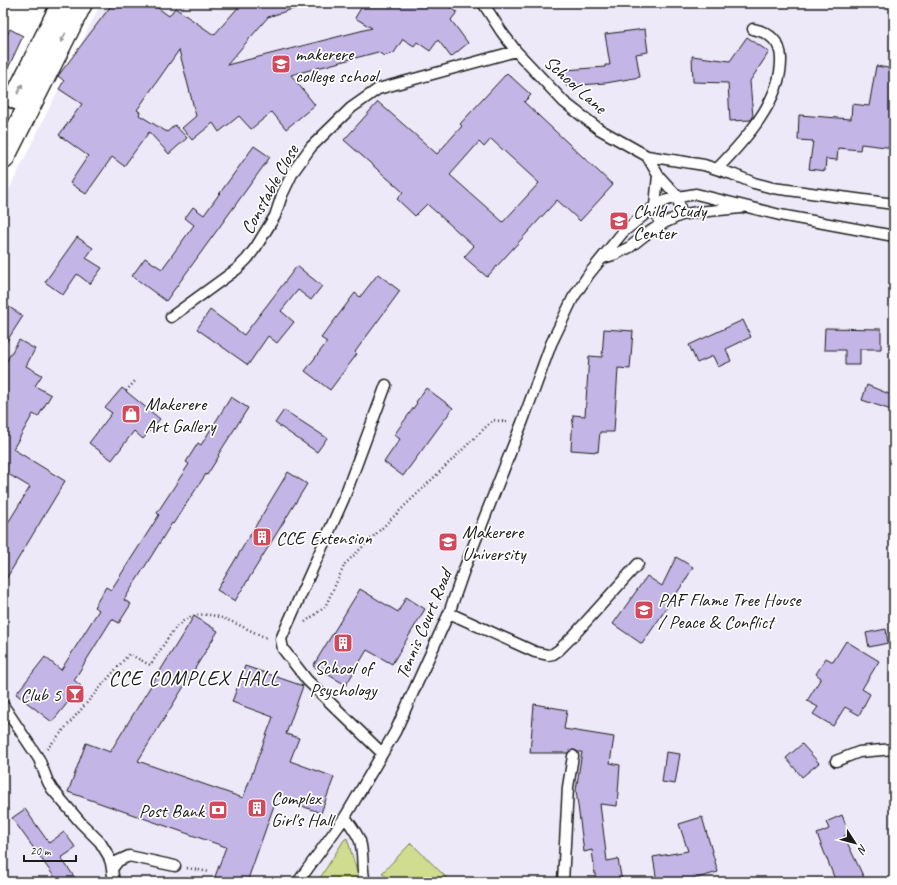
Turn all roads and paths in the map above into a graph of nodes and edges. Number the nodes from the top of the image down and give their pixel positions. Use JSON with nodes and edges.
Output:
{"nodes":[{"id":1,"x":63,"y":3,"type":"edge"},
{"id":2,"x":81,"y":3,"type":"edge"},
{"id":3,"x":483,"y":3,"type":"edge"},
{"id":4,"x":753,"y":29,"type":"dead end"},
{"id":5,"x":516,"y":51,"type":"junction"},
{"id":6,"x":3,"y":124,"type":"edge"},
{"id":7,"x":647,"y":156,"type":"junction"},
{"id":8,"x":3,"y":158,"type":"edge"},
{"id":9,"x":717,"y":169,"type":"junction"},
{"id":10,"x":658,"y":175,"type":"junction"},
{"id":11,"x":678,"y":197,"type":"junction"},
{"id":12,"x":894,"y":204,"type":"edge"},
{"id":13,"x":655,"y":206,"type":"junction"},
{"id":14,"x":746,"y":207,"type":"junction"},
{"id":15,"x":681,"y":215,"type":"junction"},
{"id":16,"x":660,"y":225,"type":"junction"},
{"id":17,"x":894,"y":236,"type":"edge"},
{"id":18,"x":603,"y":258,"type":"junction"},
{"id":19,"x":171,"y":317,"type":"dead end"},
{"id":20,"x":135,"y":381,"type":"dead end"},
{"id":21,"x":386,"y":385,"type":"dead end"},
{"id":22,"x":126,"y":391,"type":"dead end"},
{"id":23,"x":638,"y":564,"type":"dead end"},
{"id":24,"x":450,"y":614,"type":"junction"},
{"id":25,"x":129,"y":654,"type":"dead end"},
{"id":26,"x":3,"y":705,"type":"edge"},
{"id":27,"x":894,"y":749,"type":"edge"},
{"id":28,"x":382,"y":753,"type":"junction"},
{"id":29,"x":573,"y":756,"type":"dead end"},
{"id":30,"x":39,"y":758,"type":"junction"},
{"id":31,"x":836,"y":761,"type":"dead end"},
{"id":32,"x":345,"y":817,"type":"junction"},
{"id":33,"x":175,"y":866,"type":"joint"},
{"id":34,"x":112,"y":869,"type":"junction"},
{"id":35,"x":210,"y":872,"type":"dead end"},
{"id":36,"x":114,"y":882,"type":"edge"},
{"id":37,"x":298,"y":882,"type":"edge"},
{"id":38,"x":365,"y":882,"type":"edge"},
{"id":39,"x":563,"y":882,"type":"edge"}],
"edges":[{"from":6,"to":1,"type":"main road","one_way":true},
{"from":2,"to":8,"type":"main road","one_way":true},
{"from":3,"to":5,"type":"lane","name":"School Lane"},
{"from":4,"to":9,"type":"lane"},
{"from":5,"to":7,"type":"lane","name":"School Lane"},
{"from":5,"to":19,"type":"lane","name":"Constable Close"},
{"from":7,"to":9,"type":"lane"},
{"from":7,"to":10,"type":"lane"},
{"from":9,"to":12,"type":"lane"},
{"from":10,"to":11,"type":"lane"},
{"from":10,"to":13,"type":"lane"},
{"from":11,"to":13,"type":"lane","name":"Tennis Court Road"},
{"from":11,"to":14,"type":"lane","name":"Tennis Court Road"},
{"from":11,"to":15,"type":"lane"},
{"from":13,"to":16,"type":"lane"},
{"from":13,"to":18,"type":"lane","name":"Tennis Court Road"},
{"from":14,"to":15,"type":"lane","name":"Tennis Court Road"},
{"from":14,"to":17,"type":"lane"},
{"from":15,"to":16,"type":"lane","name":"Tennis Court Road"},
{"from":16,"to":18,"type":"lane","name":"Tennis Court Road"},
{"from":18,"to":24,"type":"lane","name":"Tennis Court Road"},
{"from":20,"to":22,"type":"path"},
{"from":21,"to":28,"type":"lane"},
{"from":23,"to":24,"type":"lane"},
{"from":24,"to":28,"type":"lane","name":"Tennis Court Road"},
{"from":25,"to":30,"type":"path"},
{"from":26,"to":30,"type":"lane"},
{"from":27,"to":31,"type":"lane"},
{"from":28,"to":32,"type":"lane","name":"Tennis Court Road"},
{"from":29,"to":39,"type":"lane"},
{"from":30,"to":34,"type":"lane"},
{"from":32,"to":37,"type":"lane","name":"Tennis Court Road"},
{"from":32,"to":38,"type":"lane"},
{"from":33,"to":34,"type":"lane"},
{"from":33,"to":35,"type":"path"},
{"from":34,"to":36,"type":"lane"}]}
